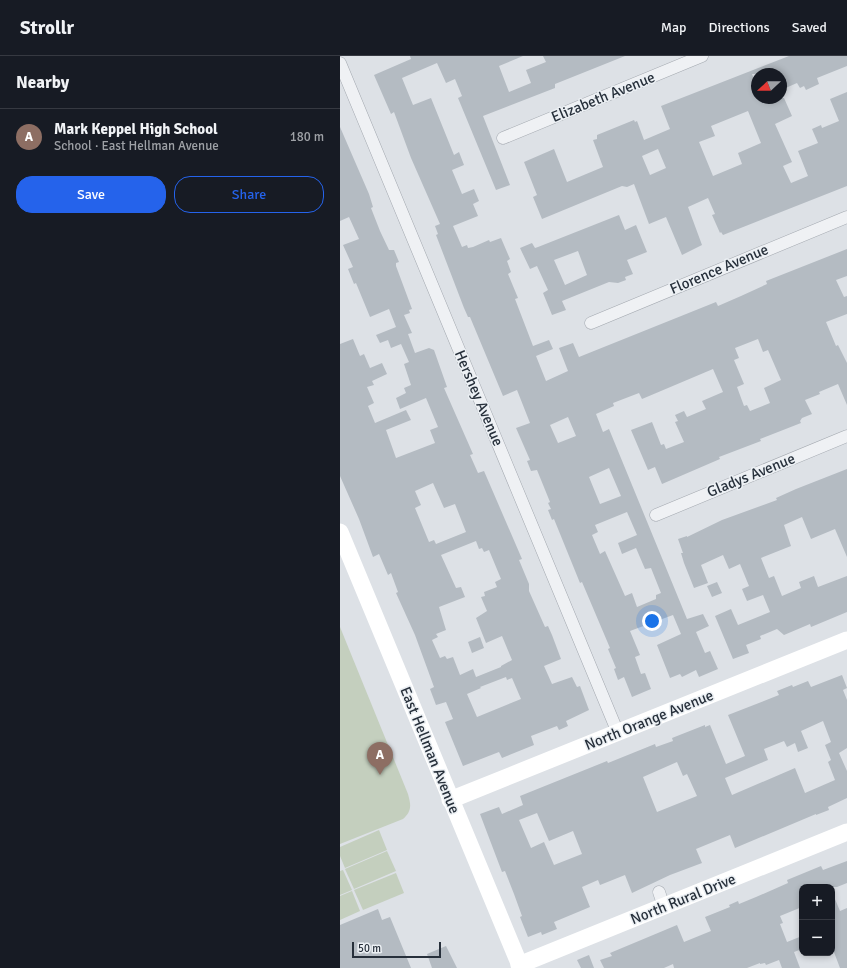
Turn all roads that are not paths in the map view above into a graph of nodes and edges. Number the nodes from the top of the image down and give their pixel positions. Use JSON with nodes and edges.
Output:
{"nodes":[{"id":1,"x":702,"y":56,"type":"edge"},
{"id":2,"x":340,"y":63,"type":"edge"},
{"id":3,"x":503,"y":138,"type":"dead end"},
{"id":4,"x":847,"y":217,"type":"edge"},
{"id":5,"x":591,"y":323,"type":"dead end"},
{"id":6,"x":847,"y":436,"type":"edge"},
{"id":7,"x":656,"y":515,"type":"dead end"},
{"id":8,"x":340,"y":532,"type":"edge"},
{"id":9,"x":847,"y":640,"type":"edge"},
{"id":10,"x":618,"y":733,"type":"junction"},
{"id":11,"x":450,"y":800,"type":"junction"},
{"id":12,"x":847,"y":832,"type":"edge"},
{"id":13,"x":520,"y":966,"type":"edge"}],
"edges":[{"from":1,"to":3,"type":"street","name":"Elizabeth Avenue"},
{"from":2,"to":10,"type":"street","name":"Hershey Avenue"},
{"from":4,"to":5,"type":"street","name":"Florence Avenue"},
{"from":6,"to":7,"type":"street","name":"Gladys Avenue"},
{"from":8,"to":11,"type":"street","name":"East Hellman Avenue"},
{"from":9,"to":10,"type":"street","name":"North Orange Avenue"},
{"from":10,"to":11,"type":"street","name":"North Orange Avenue"},
{"from":11,"to":13,"type":"street","name":"East Hellman Avenue"},
{"from":12,"to":13,"type":"street","name":"North Rural Drive"}]}
